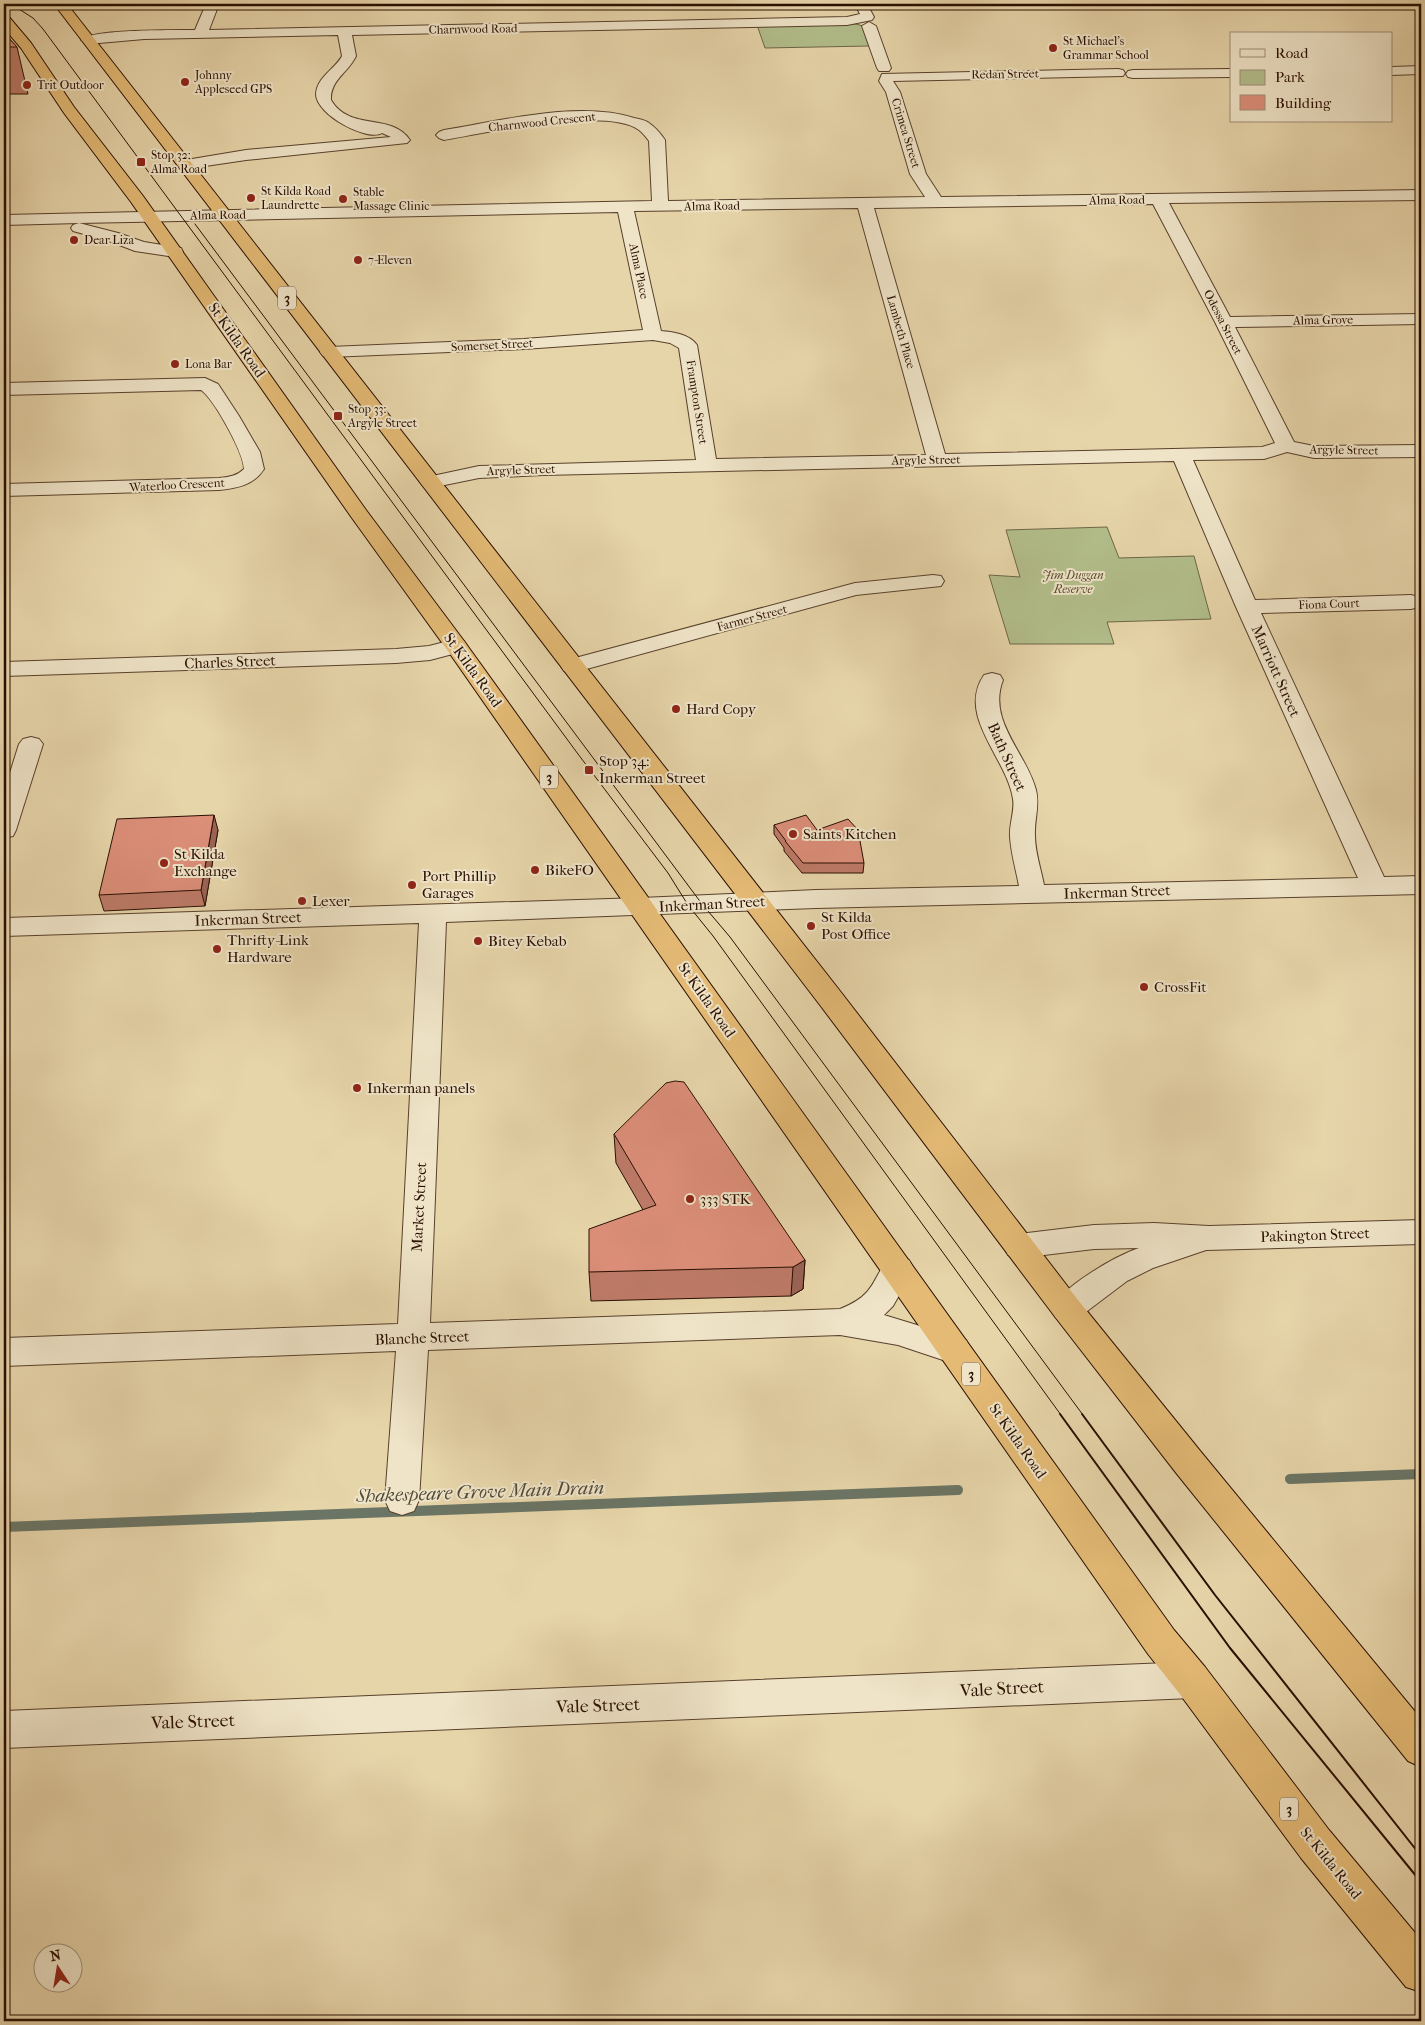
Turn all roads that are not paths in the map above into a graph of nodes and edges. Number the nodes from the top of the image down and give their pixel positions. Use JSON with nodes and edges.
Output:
{"nodes":[{"id":1,"x":60,"y":4,"type":"edge"},
{"id":2,"x":212,"y":4,"type":"edge"},
{"id":3,"x":854,"y":4,"type":"edge"},
{"id":4,"x":861,"y":4,"type":"edge"},
{"id":5,"x":4,"y":20,"type":"edge"},
{"id":6,"x":864,"y":23,"type":"junction"},
{"id":7,"x":344,"y":32,"type":"junction"},
{"id":8,"x":200,"y":34,"type":"junction"},
{"id":9,"x":88,"y":40,"type":"junction"},
{"id":10,"x":1421,"y":70,"type":"edge"},
{"id":11,"x":1392,"y":71,"type":"edge"},
{"id":12,"x":888,"y":72,"type":"junction"},
{"id":13,"x":1118,"y":73,"type":"dead end"},
{"id":14,"x":1230,"y":73,"type":"edge"},
{"id":15,"x":1133,"y":74,"type":"dead end"},
{"id":16,"x":444,"y":135,"type":"dead end"},
{"id":17,"x":185,"y":164,"type":"junction"},
{"id":18,"x":918,"y":174,"type":"junction"},
{"id":19,"x":1421,"y":195,"type":"edge"},
{"id":20,"x":1159,"y":199,"type":"junction"},
{"id":21,"x":919,"y":203,"type":"junction"},
{"id":22,"x":937,"y":203,"type":"junction"},
{"id":23,"x":865,"y":204,"type":"junction"},
{"id":24,"x":625,"y":207,"type":"junction"},
{"id":25,"x":660,"y":207,"type":"junction"},
{"id":26,"x":223,"y":215,"type":"junction"},
{"id":27,"x":149,"y":217,"type":"junction"},
{"id":28,"x":51,"y":219,"type":"junction"},
{"id":29,"x":4,"y":220,"type":"edge"},
{"id":30,"x":175,"y":252,"type":"junction"},
{"id":31,"x":1421,"y":319,"type":"edge"},
{"id":32,"x":1224,"y":322,"type":"junction"},
{"id":33,"x":654,"y":335,"type":"junction"},
{"id":34,"x":329,"y":352,"type":"junction"},
{"id":35,"x":4,"y":389,"type":"edge"},
{"id":36,"x":1286,"y":446,"type":"junction"},
{"id":37,"x":1421,"y":450,"type":"edge"},
{"id":38,"x":1180,"y":455,"type":"junction"},
{"id":39,"x":937,"y":460,"type":"junction"},
{"id":40,"x":707,"y":465,"type":"junction"},
{"id":41,"x":430,"y":482,"type":"junction"},
{"id":42,"x":4,"y":490,"type":"edge"},
{"id":43,"x":933,"y":581,"type":"dead end"},
{"id":44,"x":1411,"y":602,"type":"dead end"},
{"id":45,"x":1247,"y":607,"type":"junction"},
{"id":46,"x":456,"y":646,"type":"junction"},
{"id":47,"x":572,"y":666,"type":"junction"},
{"id":48,"x":4,"y":669,"type":"edge"},
{"id":49,"x":992,"y":680,"type":"dead end"},
{"id":50,"x":32,"y":744,"type":"dead end"},
{"id":51,"x":4,"y":830,"type":"edge"},
{"id":52,"x":1421,"y":885,"type":"edge"},
{"id":53,"x":1375,"y":886,"type":"junction"},
{"id":54,"x":1033,"y":894,"type":"junction"},
{"id":55,"x":754,"y":902,"type":"junction"},
{"id":56,"x":641,"y":907,"type":"junction"},
{"id":57,"x":433,"y":913,"type":"junction"},
{"id":58,"x":4,"y":927,"type":"edge"},
{"id":59,"x":1421,"y":1232,"type":"edge"},
{"id":60,"x":1209,"y":1238,"type":"junction"},
{"id":61,"x":1019,"y":1246,"type":"junction"},
{"id":62,"x":898,"y":1269,"type":"junction"},
{"id":63,"x":1068,"y":1309,"type":"junction"},
{"id":64,"x":840,"y":1322,"type":"junction"},
{"id":65,"x":413,"y":1339,"type":"junction"},
{"id":66,"x":955,"y":1350,"type":"junction"},
{"id":67,"x":4,"y":1352,"type":"edge"},
{"id":68,"x":402,"y":1500,"type":"dead end"},
{"id":69,"x":1192,"y":1680,"type":"junction"},
{"id":70,"x":4,"y":1730,"type":"edge"},
{"id":71,"x":1421,"y":1748,"type":"edge"},
{"id":72,"x":1421,"y":1972,"type":"edge"}],
"edges":[{"from":1,"to":9,"type":"highway","number":"3"},
{"from":2,"to":8,"type":"street"},
{"from":3,"to":6,"type":"street","name":"Crimea Street"},
{"from":4,"to":6,"type":"street"},
{"from":5,"to":27,"type":"highway","name":"St Kilda Road","number":"3"},
{"from":6,"to":7,"type":"street","name":"Charnwood Road"},
{"from":6,"to":12,"type":"street","name":"Crimea Street"},
{"from":7,"to":8,"type":"street","name":"Charnwood Road"},
{"from":7,"to":17,"type":"street"},
{"from":8,"to":9,"type":"street","name":"Charnwood Road"},
{"from":9,"to":17,"type":"highway","number":"3"},
{"from":10,"to":11,"type":"street"},
{"from":12,"to":13,"type":"street","name":"Redan Street"},
{"from":12,"to":18,"type":"street","name":"Crimea Street"},
{"from":14,"to":15,"type":"street"},
{"from":16,"to":25,"type":"street","name":"Charnwood Crescent"},
{"from":17,"to":26,"type":"highway","number":"3"},
{"from":18,"to":21,"type":"street","name":"Crimea Street"},
{"from":18,"to":22,"type":"street","name":"Crimea Street"},
{"from":19,"to":20,"type":"street","name":"Alma Road"},
{"from":20,"to":22,"type":"street","name":"Alma Road"},
{"from":20,"to":32,"type":"street","name":"Odessa Street"},
{"from":21,"to":22,"type":"street","name":"Alma Road"},
{"from":21,"to":23,"type":"street","name":"Alma Road"},
{"from":23,"to":25,"type":"street","name":"Alma Road"},
{"from":23,"to":39,"type":"street","name":"Lambeth Place"},
{"from":24,"to":25,"type":"street","name":"Alma Road"},
{"from":24,"to":26,"type":"street","name":"Alma Road"},
{"from":24,"to":33,"type":"street","name":"Alma Place"},
{"from":26,"to":27,"type":"street","name":"Alma Road"},
{"from":26,"to":34,"type":"highway","number":"3"},
{"from":27,"to":28,"type":"street","name":"Alma Road"},
{"from":27,"to":30,"type":"highway","name":"St Kilda Road","number":"3"},
{"from":28,"to":29,"type":"street","name":"Alma Road"},
{"from":28,"to":30,"type":"street"},
{"from":30,"to":46,"type":"highway","name":"St Kilda Road","number":"3"},
{"from":31,"to":32,"type":"street","name":"Alma Grove"},
{"from":32,"to":36,"type":"street","name":"Odessa Street"},
{"from":33,"to":34,"type":"street","name":"Somerset Street"},
{"from":33,"to":40,"type":"street","name":"Frampton Street"},
{"from":34,"to":41,"type":"highway","number":"3"},
{"from":35,"to":42,"type":"street","name":"Waterloo Crescent"},
{"from":36,"to":37,"type":"street","name":"Argyle Street"},
{"from":36,"to":38,"type":"street","name":"Argyle Street"},
{"from":38,"to":39,"type":"street","name":"Argyle Street"},
{"from":38,"to":45,"type":"street","name":"Marriott Street"},
{"from":39,"to":40,"type":"street","name":"Argyle Street"},
{"from":40,"to":41,"type":"street","name":"Argyle Street"},
{"from":41,"to":47,"type":"highway","number":"3"},
{"from":43,"to":47,"type":"street","name":"Farmer Street"},
{"from":44,"to":45,"type":"street","name":"Fiona Court"},
{"from":45,"to":53,"type":"street","name":"Marriott Street"},
{"from":46,"to":48,"type":"street","name":"Charles Street"},
{"from":46,"to":56,"type":"highway","name":"St Kilda Road","number":"3"},
{"from":47,"to":55,"type":"highway","number":"3"},
{"from":49,"to":54,"type":"street","name":"Bath Street"},
{"from":50,"to":51,"type":"street"},
{"from":52,"to":53,"type":"street","name":"Inkerman Street"},
{"from":53,"to":54,"type":"street","name":"Inkerman Street"},
{"from":54,"to":55,"type":"street","name":"Inkerman Street"},
{"from":55,"to":56,"type":"street","name":"Inkerman Street"},
{"from":55,"to":61,"type":"highway","number":"3"},
{"from":56,"to":57,"type":"street","name":"Inkerman Street"},
{"from":56,"to":62,"type":"highway","name":"St Kilda Road","number":"3"},
{"from":57,"to":58,"type":"street","name":"Inkerman Street"},
{"from":57,"to":65,"type":"street","name":"Market Street"},
{"from":59,"to":60,"type":"street","name":"Pakington Street"},
{"from":60,"to":61,"type":"street","name":"Pakington Street"},
{"from":60,"to":63,"type":"street","name":"Pakington Street"},
{"from":61,"to":63,"type":"highway","number":"3"},
{"from":62,"to":64,"type":"street","name":"Blanche Street"},
{"from":62,"to":66,"type":"highway","name":"St Kilda Road","number":"3"},
{"from":63,"to":71,"type":"highway","number":"3"},
{"from":64,"to":65,"type":"street","name":"Blanche Street"},
{"from":64,"to":66,"type":"street","name":"Blanche Street"},
{"from":65,"to":67,"type":"street","name":"Blanche Street"},
{"from":65,"to":68,"type":"street","name":"Market Street"},
{"from":66,"to":69,"type":"highway","name":"St Kilda Road","number":"3"},
{"from":69,"to":70,"type":"street","name":"Vale Street"},
{"from":69,"to":72,"type":"highway","name":"St Kilda Road","number":"3"}]}
